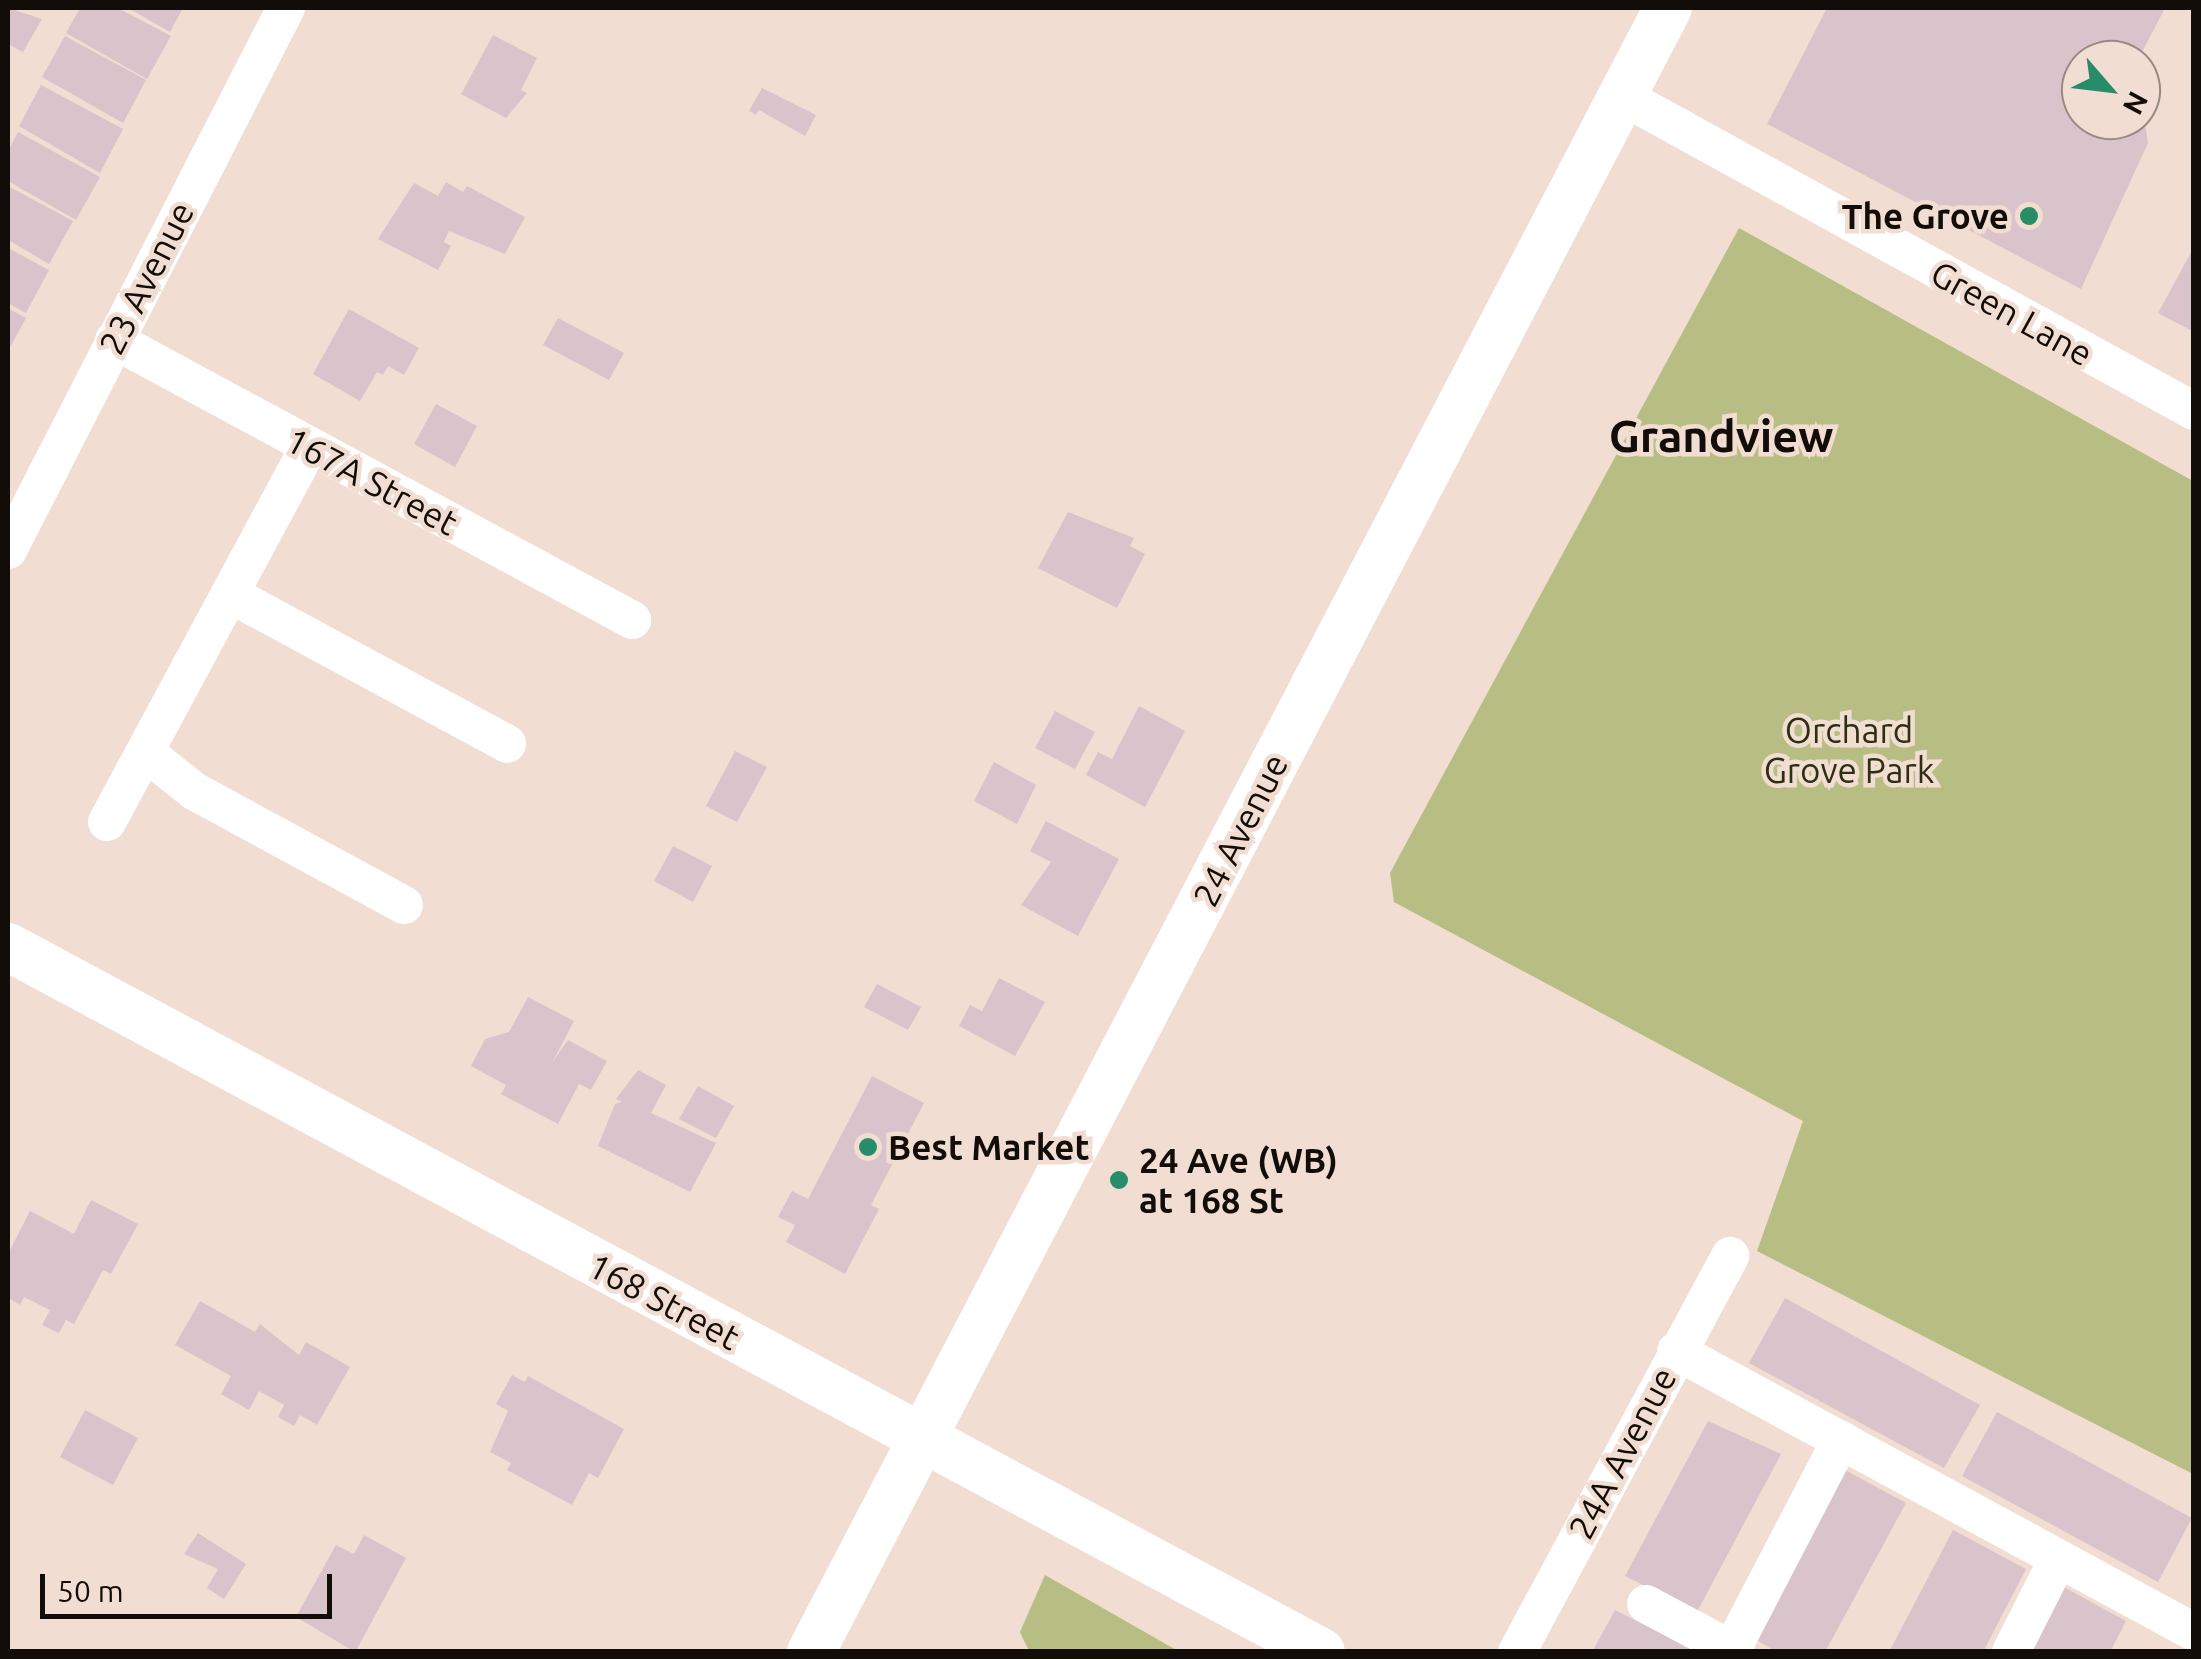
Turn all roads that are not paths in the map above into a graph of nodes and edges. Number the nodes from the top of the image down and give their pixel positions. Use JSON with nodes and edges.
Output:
{"nodes":[{"id":1,"x":286,"y":8,"type":"edge"},
{"id":2,"x":1668,"y":8,"type":"edge"},
{"id":3,"x":1622,"y":96,"type":"junction"},
{"id":4,"x":114,"y":340,"type":"junction"},
{"id":5,"x":2194,"y":411,"type":"edge"},
{"id":6,"x":309,"y":448,"type":"junction"},
{"id":7,"x":8,"y":550,"type":"edge"},
{"id":8,"x":230,"y":594,"type":"junction"},
{"id":9,"x":632,"y":620,"type":"dead end"},
{"id":10,"x":506,"y":744,"type":"dead end"},
{"id":11,"x":145,"y":752,"type":"junction"},
{"id":12,"x":107,"y":822,"type":"dead end"},
{"id":13,"x":404,"y":906,"type":"dead end"},
{"id":14,"x":8,"y":947,"type":"edge"},
{"id":15,"x":1730,"y":1256,"type":"dead end"},
{"id":16,"x":1676,"y":1351,"type":"junction"},
{"id":17,"x":925,"y":1436,"type":"junction"},
{"id":18,"x":1841,"y":1440,"type":"junction"},
{"id":19,"x":2058,"y":1559,"type":"junction"},
{"id":20,"x":1646,"y":1604,"type":"dead end"},
{"id":21,"x":2194,"y":1632,"type":"edge"},
{"id":22,"x":1734,"y":1650,"type":"edge"},
{"id":23,"x":811,"y":1652,"type":"edge"},
{"id":24,"x":1321,"y":1652,"type":"edge"},
{"id":25,"x":1516,"y":1652,"type":"edge"},
{"id":26,"x":2010,"y":1652,"type":"edge"}],
"edges":[{"from":1,"to":4,"type":"street","name":"23 Avenue"},
{"from":2,"to":3,"type":"main road","name":"24 Avenue"},
{"from":3,"to":5,"type":"street","name":"Green Lane"},
{"from":3,"to":17,"type":"main road","name":"24 Avenue"},
{"from":4,"to":6,"type":"street","name":"167A Street"},
{"from":4,"to":7,"type":"street","name":"23 Avenue"},
{"from":6,"to":8,"type":"street"},
{"from":6,"to":9,"type":"street","name":"167A Street"},
{"from":8,"to":10,"type":"street"},
{"from":8,"to":11,"type":"street"},
{"from":11,"to":12,"type":"street"},
{"from":11,"to":13,"type":"street"},
{"from":14,"to":17,"type":"main road","name":"168 Street"},
{"from":15,"to":16,"type":"street","name":"24A Avenue"},
{"from":16,"to":18,"type":"street"},
{"from":16,"to":25,"type":"street","name":"24A Avenue"},
{"from":17,"to":23,"type":"main road","name":"24 Avenue"},
{"from":17,"to":24,"type":"main road","name":"168 Street"},
{"from":18,"to":19,"type":"street"},
{"from":18,"to":22,"type":"street"},
{"from":19,"to":21,"type":"street"},
{"from":19,"to":26,"type":"street"},
{"from":20,"to":22,"type":"street"}]}
